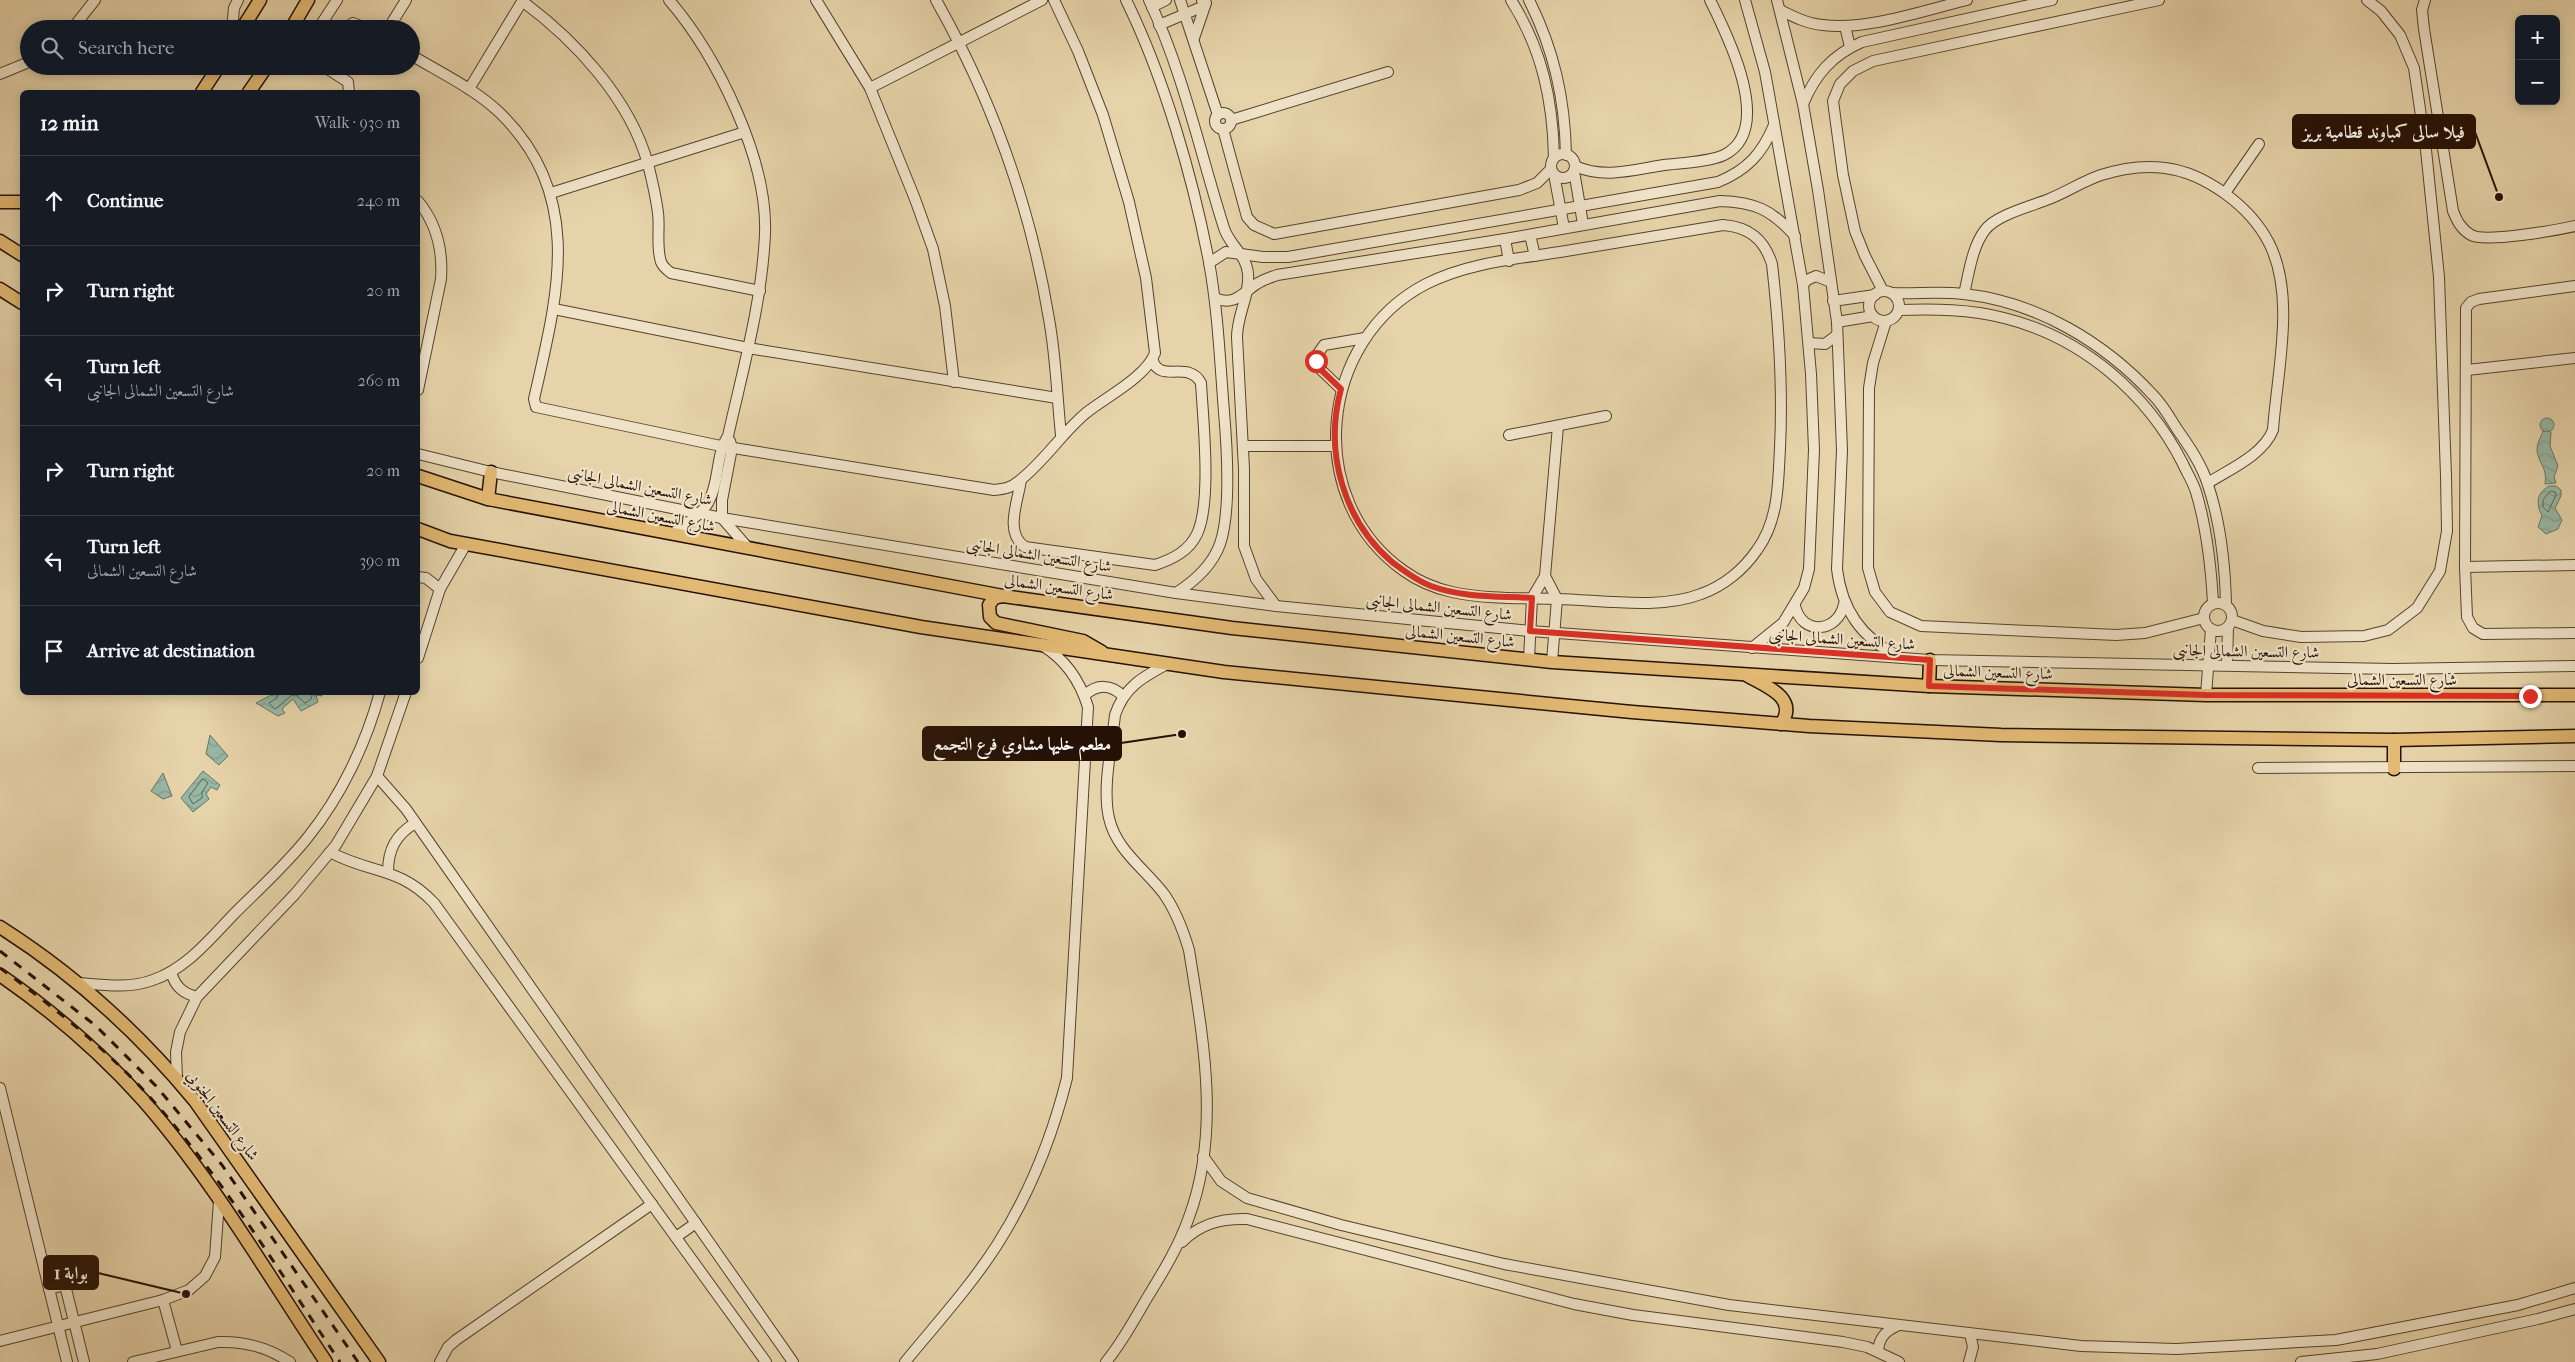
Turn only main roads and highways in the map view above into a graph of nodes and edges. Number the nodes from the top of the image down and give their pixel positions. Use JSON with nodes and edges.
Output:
{"nodes":[{"id":1,"x":260,"y":0,"type":"edge"},
{"id":2,"x":308,"y":0,"type":"edge"},
{"id":3,"x":248,"y":20,"type":"edge"},
{"id":4,"x":296,"y":20,"type":"edge"},
{"id":5,"x":213,"y":75,"type":"edge"},
{"id":6,"x":261,"y":75,"type":"edge"},
{"id":7,"x":203,"y":90,"type":"edge"},
{"id":8,"x":250,"y":90,"type":"edge"},
{"id":9,"x":0,"y":202,"type":"edge"},
{"id":10,"x":20,"y":202,"type":"edge"},
{"id":11,"x":0,"y":241,"type":"edge"},
{"id":12,"x":20,"y":254,"type":"edge"},
{"id":13,"x":0,"y":289,"type":"edge"},
{"id":14,"x":20,"y":302,"type":"edge"},
{"id":15,"x":491,"y":472,"type":"road end"},
{"id":16,"x":420,"y":477,"type":"edge"},
{"id":17,"x":488,"y":499,"type":"junction"},
{"id":18,"x":420,"y":530,"type":"edge"},
{"id":19,"x":1003,"y":596,"type":"junction"},
{"id":20,"x":1104,"y":654,"type":"junction"},
{"id":21,"x":1930,"y":660,"type":"road end"},
{"id":22,"x":1744,"y":674,"type":"junction"},
{"id":23,"x":1929,"y":686,"type":"junction"},
{"id":24,"x":2575,"y":695,"type":"edge"},
{"id":25,"x":1781,"y":724,"type":"junction"},
{"id":26,"x":2575,"y":736,"type":"edge"},
{"id":27,"x":2394,"y":740,"type":"junction"},
{"id":28,"x":2394,"y":768,"type":"road end"},
{"id":29,"x":0,"y":927,"type":"edge"},
{"id":30,"x":0,"y":975,"type":"edge"},
{"id":31,"x":326,"y":1362,"type":"edge"},
{"id":32,"x":379,"y":1362,"type":"edge"}],
"edges":[{"from":1,"to":3,"type":"main road"},
{"from":2,"to":4,"type":"main road"},
{"from":5,"to":7,"type":"main road"},
{"from":6,"to":8,"type":"main road"},
{"from":9,"to":10,"type":"main road"},
{"from":11,"to":12,"type":"main road"},
{"from":13,"to":14,"type":"main road"},
{"from":15,"to":17,"type":"main road"},
{"from":16,"to":17,"type":"main road","name":"شارع التسعين الشمالى"},
{"from":17,"to":19,"type":"main road","name":"شارع التسعين الشمالى"},
{"from":18,"to":20,"type":"main road"},
{"from":19,"to":20,"type":"main road"},
{"from":19,"to":22,"type":"main road","name":"شارع التسعين الشمالى"},
{"from":20,"to":25,"type":"main road"},
{"from":21,"to":23,"type":"main road"},
{"from":22,"to":23,"type":"main road","name":"شارع التسعين الشمالى"},
{"from":22,"to":25,"type":"main road"},
{"from":23,"to":24,"type":"main road","name":"شارع التسعين الشمالى"},
{"from":25,"to":27,"type":"main road"},
{"from":26,"to":27,"type":"main road"},
{"from":27,"to":28,"type":"main road"},
{"from":29,"to":32,"type":"main road","name":"شارع التسعين الجنوبي"},
{"from":30,"to":31,"type":"main road"}]}
